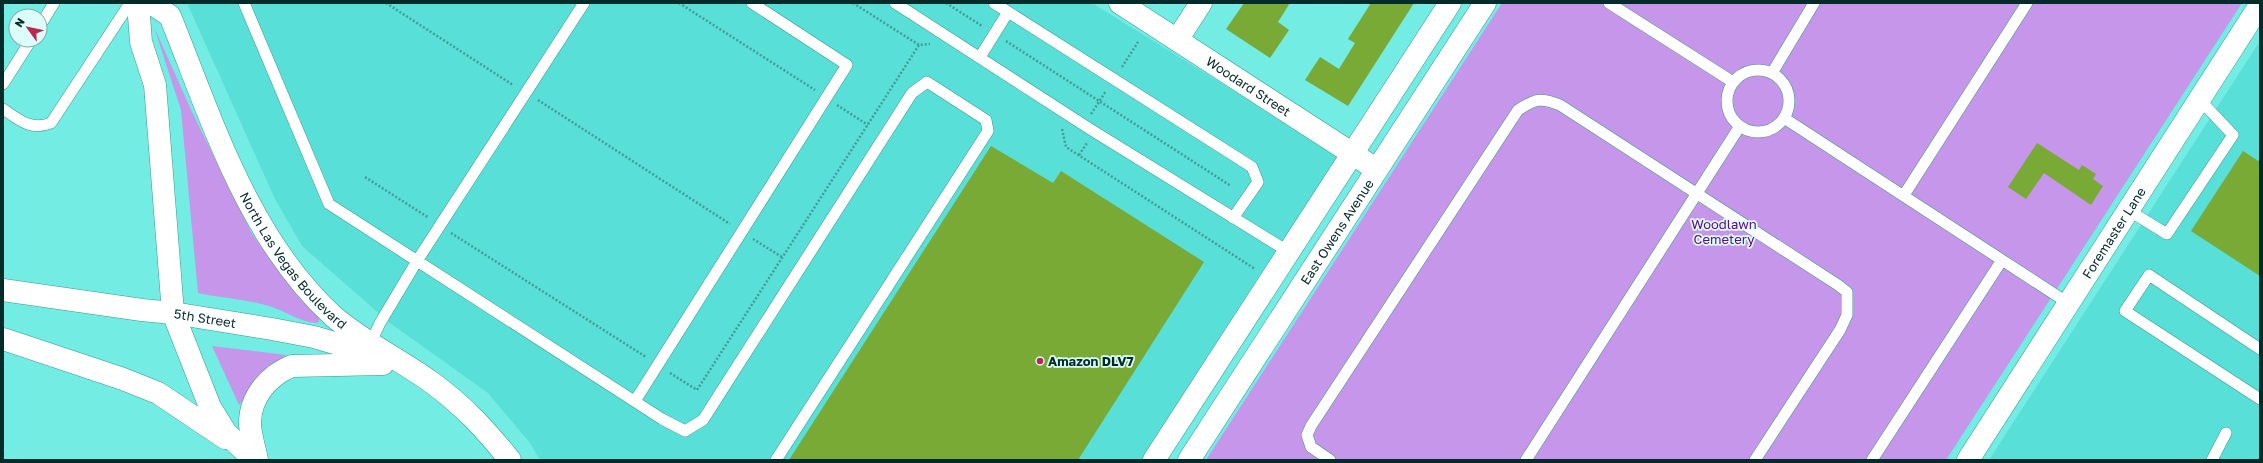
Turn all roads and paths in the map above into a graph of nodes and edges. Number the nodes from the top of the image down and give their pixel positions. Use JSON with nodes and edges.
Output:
{"nodes":[{"id":1,"x":54,"y":3,"type":"edge"},
{"id":2,"x":130,"y":3,"type":"edge"},
{"id":3,"x":138,"y":3,"type":"edge"},
{"id":4,"x":151,"y":3,"type":"edge"},
{"id":5,"x":244,"y":3,"type":"edge"},
{"id":6,"x":386,"y":3,"type":"edge"},
{"id":7,"x":584,"y":3,"type":"edge"},
{"id":8,"x":679,"y":3,"type":"edge"},
{"id":9,"x":752,"y":3,"type":"edge"},
{"id":10,"x":854,"y":3,"type":"edge"},
{"id":11,"x":895,"y":3,"type":"edge"},
{"id":12,"x":946,"y":3,"type":"edge"},
{"id":13,"x":994,"y":3,"type":"edge"},
{"id":14,"x":1120,"y":3,"type":"edge"},
{"id":15,"x":1201,"y":3,"type":"edge"},
{"id":16,"x":1450,"y":3,"type":"edge"},
{"id":17,"x":1485,"y":3,"type":"edge"},
{"id":18,"x":1609,"y":3,"type":"edge"},
{"id":19,"x":1814,"y":3,"type":"edge"},
{"id":20,"x":2027,"y":3,"type":"edge"},
{"id":21,"x":2260,"y":5,"type":"edge"},
{"id":22,"x":1008,"y":12,"type":"junction"},
{"id":23,"x":48,"y":13,"type":"edge"},
{"id":24,"x":994,"y":34,"type":"junction"},
{"id":25,"x":1177,"y":40,"type":"junction"},
{"id":26,"x":1138,"y":42,"type":"dead end"},
{"id":27,"x":934,"y":43,"type":"dead end"},
{"id":28,"x":919,"y":46,"type":"junction"},
{"id":29,"x":26,"y":48,"type":"edge"},
{"id":30,"x":980,"y":57,"type":"junction"},
{"id":31,"x":1772,"y":73,"type":"junction"},
{"id":32,"x":1114,"y":78,"type":"junction"},
{"id":33,"x":1733,"y":82,"type":"junction"},
{"id":34,"x":3,"y":84,"type":"edge"},
{"id":35,"x":526,"y":93,"type":"junction"},
{"id":36,"x":826,"y":98,"type":"junction"},
{"id":37,"x":2199,"y":99,"type":"junction"},
{"id":38,"x":1099,"y":101,"type":"junction"},
{"id":39,"x":3,"y":109,"type":"edge"},
{"id":40,"x":1784,"y":118,"type":"junction"},
{"id":41,"x":868,"y":125,"type":"junction"},
{"id":42,"x":1062,"y":126,"type":"dead end"},
{"id":43,"x":1740,"y":126,"type":"junction"},
{"id":44,"x":1090,"y":129,"type":"junction"},
{"id":45,"x":1353,"y":154,"type":"junction"},
{"id":46,"x":1079,"y":155,"type":"junction"},
{"id":47,"x":1376,"y":169,"type":"junction"},
{"id":48,"x":365,"y":177,"type":"dead end"},
{"id":49,"x":1231,"y":186,"type":"dead end"},
{"id":50,"x":1697,"y":195,"type":"junction"},
{"id":51,"x":1904,"y":195,"type":"junction"},
{"id":52,"x":2128,"y":210,"type":"junction"},
{"id":53,"x":1233,"y":218,"type":"junction"},
{"id":54,"x":440,"y":225,"type":"junction"},
{"id":55,"x":742,"y":232,"type":"junction"},
{"id":56,"x":1289,"y":252,"type":"junction"},
{"id":57,"x":782,"y":257,"type":"junction"},
{"id":58,"x":2002,"y":260,"type":"junction"},
{"id":59,"x":418,"y":261,"type":"junction"},
{"id":60,"x":1260,"y":272,"type":"dead end"},
{"id":61,"x":3,"y":290,"type":"edge"},
{"id":62,"x":2068,"y":303,"type":"junction"},
{"id":63,"x":173,"y":313,"type":"junction"},
{"id":64,"x":3,"y":339,"type":"edge"},
{"id":65,"x":370,"y":344,"type":"junction"},
{"id":66,"x":2260,"y":349,"type":"edge"},
{"id":67,"x":403,"y":363,"type":"junction"},
{"id":68,"x":658,"y":365,"type":"junction"},
{"id":69,"x":2260,"y":399,"type":"edge"},
{"id":70,"x":635,"y":401,"type":"junction"},
{"id":71,"x":2226,"y":433,"type":"dead end"},
{"id":72,"x":253,"y":460,"type":"edge"},
{"id":73,"x":257,"y":460,"type":"edge"},
{"id":74,"x":510,"y":460,"type":"edge"},
{"id":75,"x":776,"y":460,"type":"edge"},
{"id":76,"x":1154,"y":460,"type":"edge"},
{"id":77,"x":1189,"y":460,"type":"edge"},
{"id":78,"x":1330,"y":460,"type":"edge"},
{"id":79,"x":1526,"y":460,"type":"edge"},
{"id":80,"x":1755,"y":460,"type":"edge"},
{"id":81,"x":1872,"y":460,"type":"edge"},
{"id":82,"x":1968,"y":460,"type":"edge"},
{"id":83,"x":2212,"y":460,"type":"edge"}],
"edges":[{"from":1,"to":23,"type":"lane"},
{"from":2,"to":39,"type":"lane"},
{"from":3,"to":63,"type":"main road"},
{"from":4,"to":65,"type":"main road","name":"North Las Vegas Boulevard"},
{"from":5,"to":59,"type":"lane"},
{"from":6,"to":35,"type":"path"},
{"from":7,"to":35,"type":"lane"},
{"from":8,"to":36,"type":"path"},
{"from":9,"to":36,"type":"lane"},
{"from":10,"to":28,"type":"path"},
{"from":11,"to":30,"type":"lane"},
{"from":12,"to":24,"type":"path"},
{"from":13,"to":22,"type":"lane"},
{"from":14,"to":25,"type":"main road","name":"Woodard Street"},
{"from":15,"to":25,"type":"main road"},
{"from":16,"to":45,"type":"main road"},
{"from":17,"to":47,"type":"main road","name":"East Owens Avenue"},
{"from":18,"to":33,"type":"lane"},
{"from":19,"to":31,"type":"lane"},
{"from":20,"to":51,"type":"lane"},
{"from":21,"to":37,"type":"main road","name":"Foremaster Lane"},
{"from":22,"to":24,"type":"lane"},
{"from":22,"to":32,"type":"lane"},
{"from":24,"to":30,"type":"lane"},
{"from":24,"to":38,"type":"path"},
{"from":25,"to":45,"type":"main road","name":"Woodard Street"},
{"from":26,"to":32,"type":"path"},
{"from":27,"to":28,"type":"path"},
{"from":28,"to":41,"type":"path"},
{"from":29,"to":34,"type":"lane"},
{"from":30,"to":44,"type":"lane"},
{"from":31,"to":33,"type":"lane"},
{"from":31,"to":40,"type":"lane"},
{"from":32,"to":38,"type":"path"},
{"from":32,"to":53,"type":"lane"},
{"from":33,"to":43,"type":"lane"},
{"from":35,"to":54,"type":"lane"},
{"from":35,"to":55,"type":"path"},
{"from":36,"to":41,"type":"path"},
{"from":36,"to":55,"type":"lane"},
{"from":37,"to":52,"type":"main road","name":"Foremaster Lane"},
{"from":37,"to":52,"type":"lane"},
{"from":38,"to":44,"type":"path"},
{"from":38,"to":49,"type":"path"},
{"from":40,"to":43,"type":"lane"},
{"from":40,"to":51,"type":"lane"},
{"from":41,"to":57,"type":"path"},
{"from":42,"to":46,"type":"path"},
{"from":43,"to":50,"type":"lane"},
{"from":44,"to":46,"type":"path"},
{"from":44,"to":53,"type":"lane"},
{"from":45,"to":47,"type":"main road","name":"Woodard Street"},
{"from":45,"to":56,"type":"main road"},
{"from":46,"to":60,"type":"path"},
{"from":47,"to":77,"type":"main road","name":"East Owens Avenue"},
{"from":48,"to":54,"type":"path"},
{"from":50,"to":78,"type":"lane"},
{"from":50,"to":79,"type":"lane"},
{"from":50,"to":80,"type":"lane"},
{"from":51,"to":58,"type":"lane"},
{"from":52,"to":62,"type":"main road","name":"Foremaster Lane"},
{"from":53,"to":56,"type":"lane"},
{"from":54,"to":59,"type":"lane"},
{"from":54,"to":68,"type":"path"},
{"from":55,"to":57,"type":"path"},
{"from":55,"to":68,"type":"lane"},
{"from":56,"to":76,"type":"main road"},
{"from":57,"to":68,"type":"path"},
{"from":58,"to":62,"type":"lane"},
{"from":58,"to":81,"type":"lane"},
{"from":59,"to":65,"type":"lane"},
{"from":59,"to":70,"type":"lane"},
{"from":61,"to":63,"type":"main road","name":"5th Street"},
{"from":62,"to":82,"type":"main road","name":"Foremaster Lane"},
{"from":63,"to":67,"type":"main road","name":"5th Street"},
{"from":63,"to":72,"type":"main road"},
{"from":64,"to":72,"type":"main road"},
{"from":65,"to":67,"type":"main road","name":"North Las Vegas Boulevard"},
{"from":66,"to":69,"type":"lane"},
{"from":67,"to":73,"type":"main road"},
{"from":67,"to":74,"type":"main road","name":"North Las Vegas Boulevard"},
{"from":68,"to":70,"type":"lane"},
{"from":70,"to":75,"type":"lane"},
{"from":71,"to":83,"type":"lane"}]}
